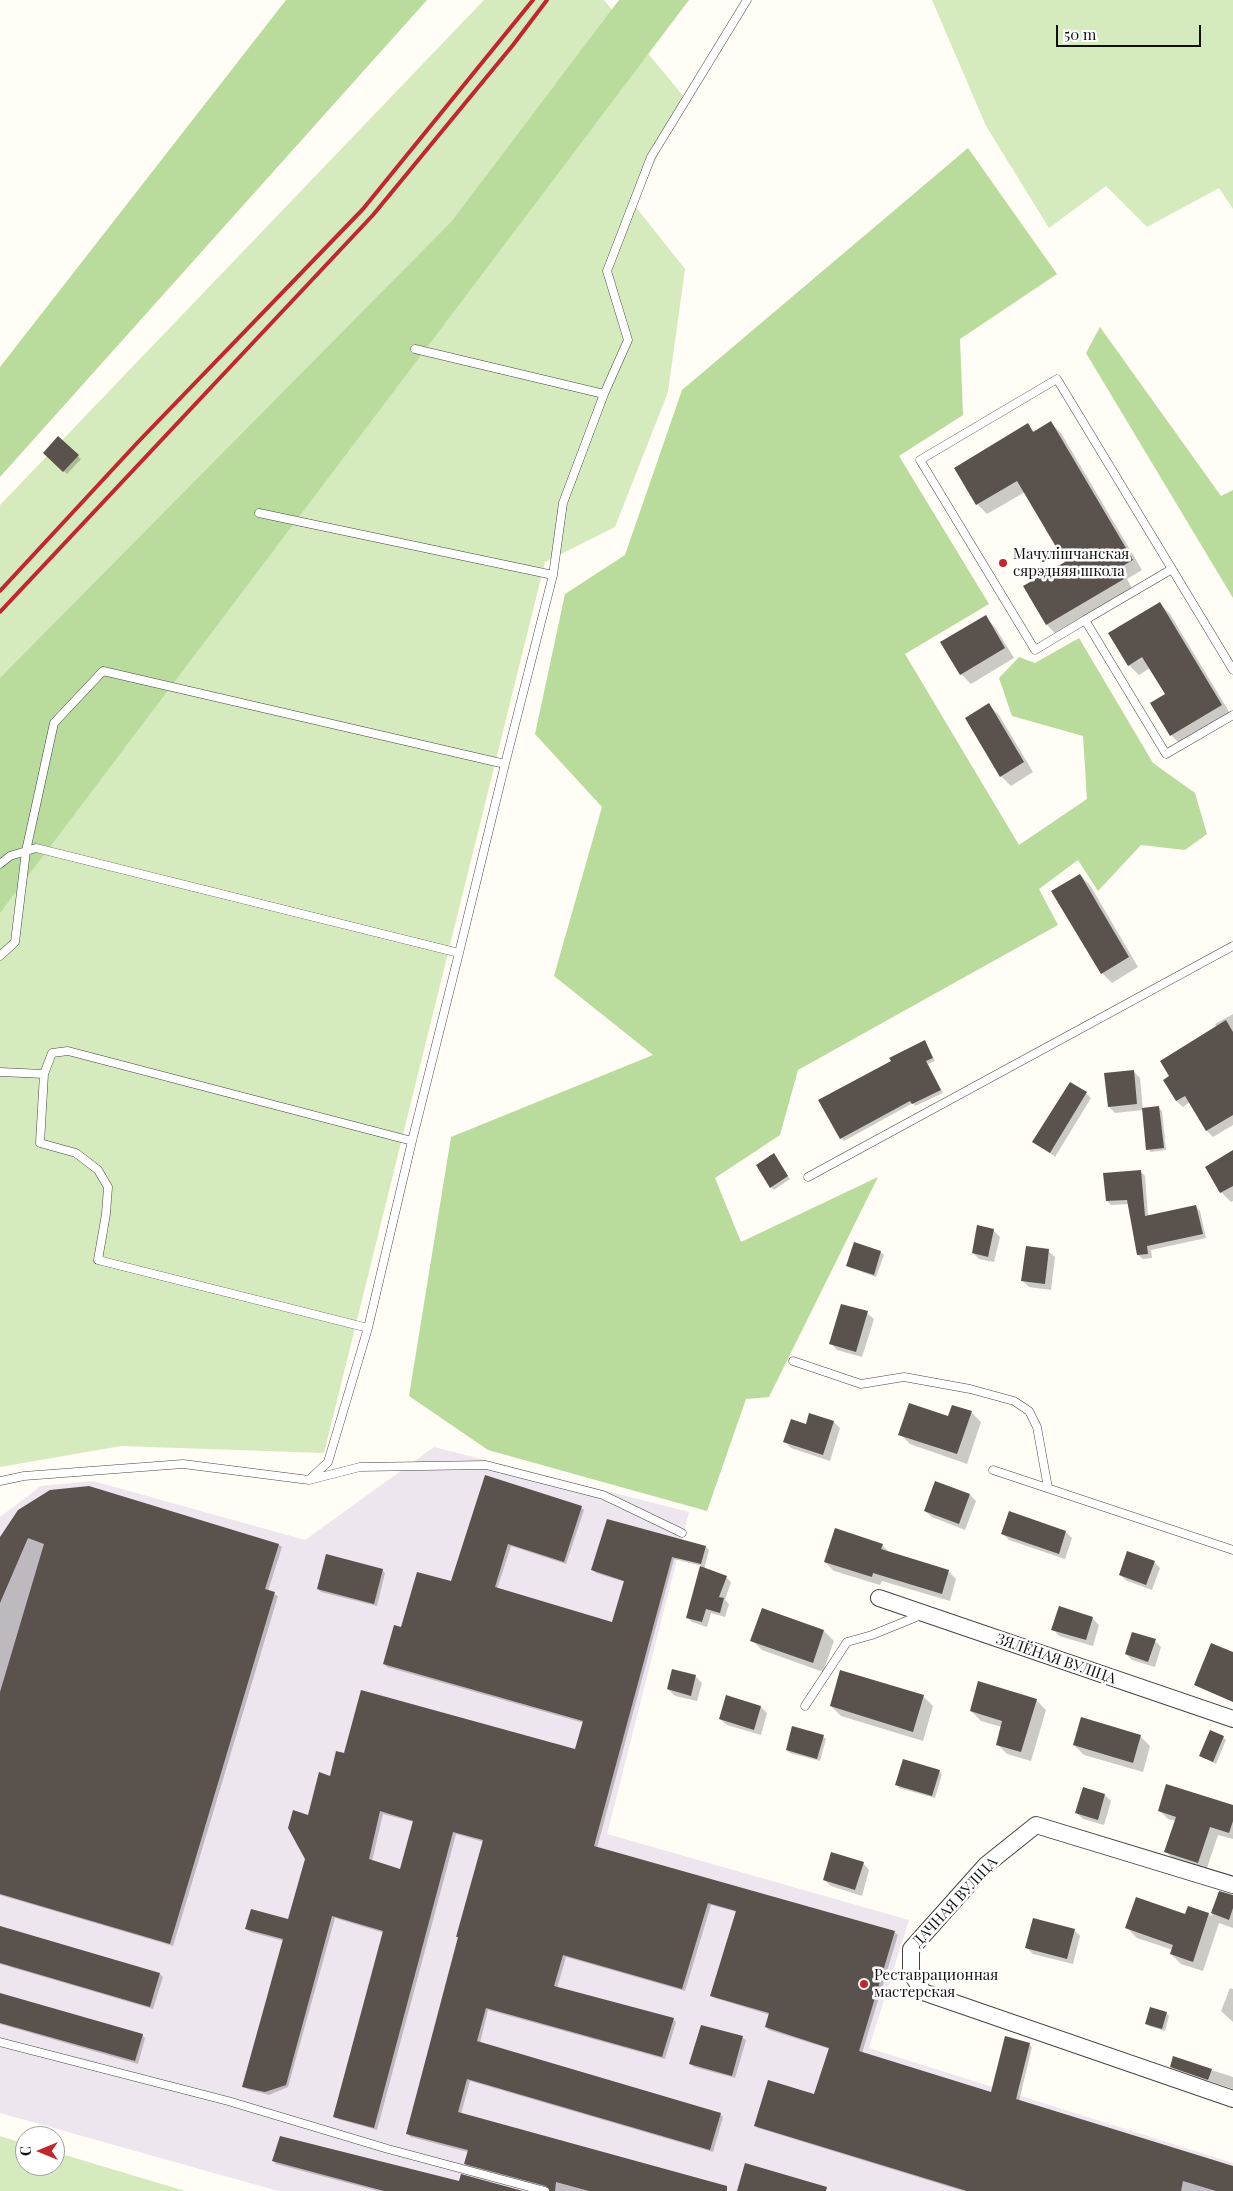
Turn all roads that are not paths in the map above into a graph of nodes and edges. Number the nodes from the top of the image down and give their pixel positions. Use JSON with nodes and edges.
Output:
{"nodes":[{"id":1,"x":747,"y":0,"type":"edge"},
{"id":2,"x":415,"y":349,"type":"dead end"},
{"id":3,"x":604,"y":394,"type":"junction"},
{"id":4,"x":259,"y":513,"type":"dead end"},
{"id":5,"x":1172,"y":570,"type":"junction"},
{"id":6,"x":553,"y":575,"type":"junction"},
{"id":7,"x":1085,"y":620,"type":"junction"},
{"id":8,"x":1233,"y":670,"type":"edge"},
{"id":9,"x":1233,"y":715,"type":"edge"},
{"id":10,"x":505,"y":764,"type":"junction"},
{"id":11,"x":26,"y":851,"type":"junction"},
{"id":12,"x":0,"y":864,"type":"edge"},
{"id":13,"x":1233,"y":946,"type":"edge"},
{"id":14,"x":459,"y":953,"type":"junction"},
{"id":15,"x":0,"y":956,"type":"edge"},
{"id":16,"x":0,"y":1072,"type":"edge"},
{"id":17,"x":44,"y":1074,"type":"junction"},
{"id":18,"x":412,"y":1141,"type":"junction"},
{"id":19,"x":808,"y":1177,"type":"dead end"},
{"id":20,"x":368,"y":1328,"type":"junction"},
{"id":21,"x":793,"y":1361,"type":"dead end"},
{"id":22,"x":993,"y":1470,"type":"dead end"},
{"id":23,"x":309,"y":1480,"type":"junction"},
{"id":24,"x":0,"y":1481,"type":"edge"},
{"id":25,"x":1048,"y":1488,"type":"junction"},
{"id":26,"x":682,"y":1533,"type":"dead end"},
{"id":27,"x":1233,"y":1550,"type":"edge"},
{"id":28,"x":879,"y":1598,"type":"dead end"},
{"id":29,"x":924,"y":1614,"type":"junction"},
{"id":30,"x":805,"y":1706,"type":"dead end"},
{"id":31,"x":1233,"y":1720,"type":"edge"},
{"id":32,"x":1233,"y":1886,"type":"edge"},
{"id":33,"x":0,"y":2042,"type":"edge"},
{"id":34,"x":1233,"y":2099,"type":"edge"},
{"id":35,"x":545,"y":2191,"type":"edge"}],
"edges":[{"from":1,"to":3,"type":"lane"},
{"from":2,"to":3,"type":"lane"},
{"from":3,"to":6,"type":"lane"},
{"from":4,"to":6,"type":"lane"},
{"from":5,"to":7,"type":"lane"},
{"from":5,"to":7,"type":"lane"},
{"from":5,"to":8,"type":"lane"},
{"from":6,"to":10,"type":"lane"},
{"from":7,"to":9,"type":"lane"},
{"from":10,"to":11,"type":"lane"},
{"from":10,"to":14,"type":"lane"},
{"from":11,"to":12,"type":"lane"},
{"from":11,"to":14,"type":"lane"},
{"from":11,"to":15,"type":"lane"},
{"from":13,"to":19,"type":"lane"},
{"from":14,"to":18,"type":"lane"},
{"from":16,"to":17,"type":"lane"},
{"from":17,"to":18,"type":"lane"},
{"from":17,"to":20,"type":"lane"},
{"from":18,"to":20,"type":"lane"},
{"from":20,"to":23,"type":"lane"},
{"from":21,"to":25,"type":"lane"},
{"from":22,"to":25,"type":"lane"},
{"from":23,"to":24,"type":"lane"},
{"from":23,"to":26,"type":"lane"},
{"from":25,"to":27,"type":"lane"},
{"from":28,"to":29,"type":"street","name":"ЗЯЛЁНАЯ ВУЛІЦА"},
{"from":29,"to":30,"type":"lane"},
{"from":29,"to":31,"type":"street","name":"ЗЯЛЁНАЯ ВУЛІЦА"},
{"from":32,"to":34,"type":"street","name":"ДАЧНАЯ ВУЛІЦА"},
{"from":33,"to":35,"type":"lane"}]}
